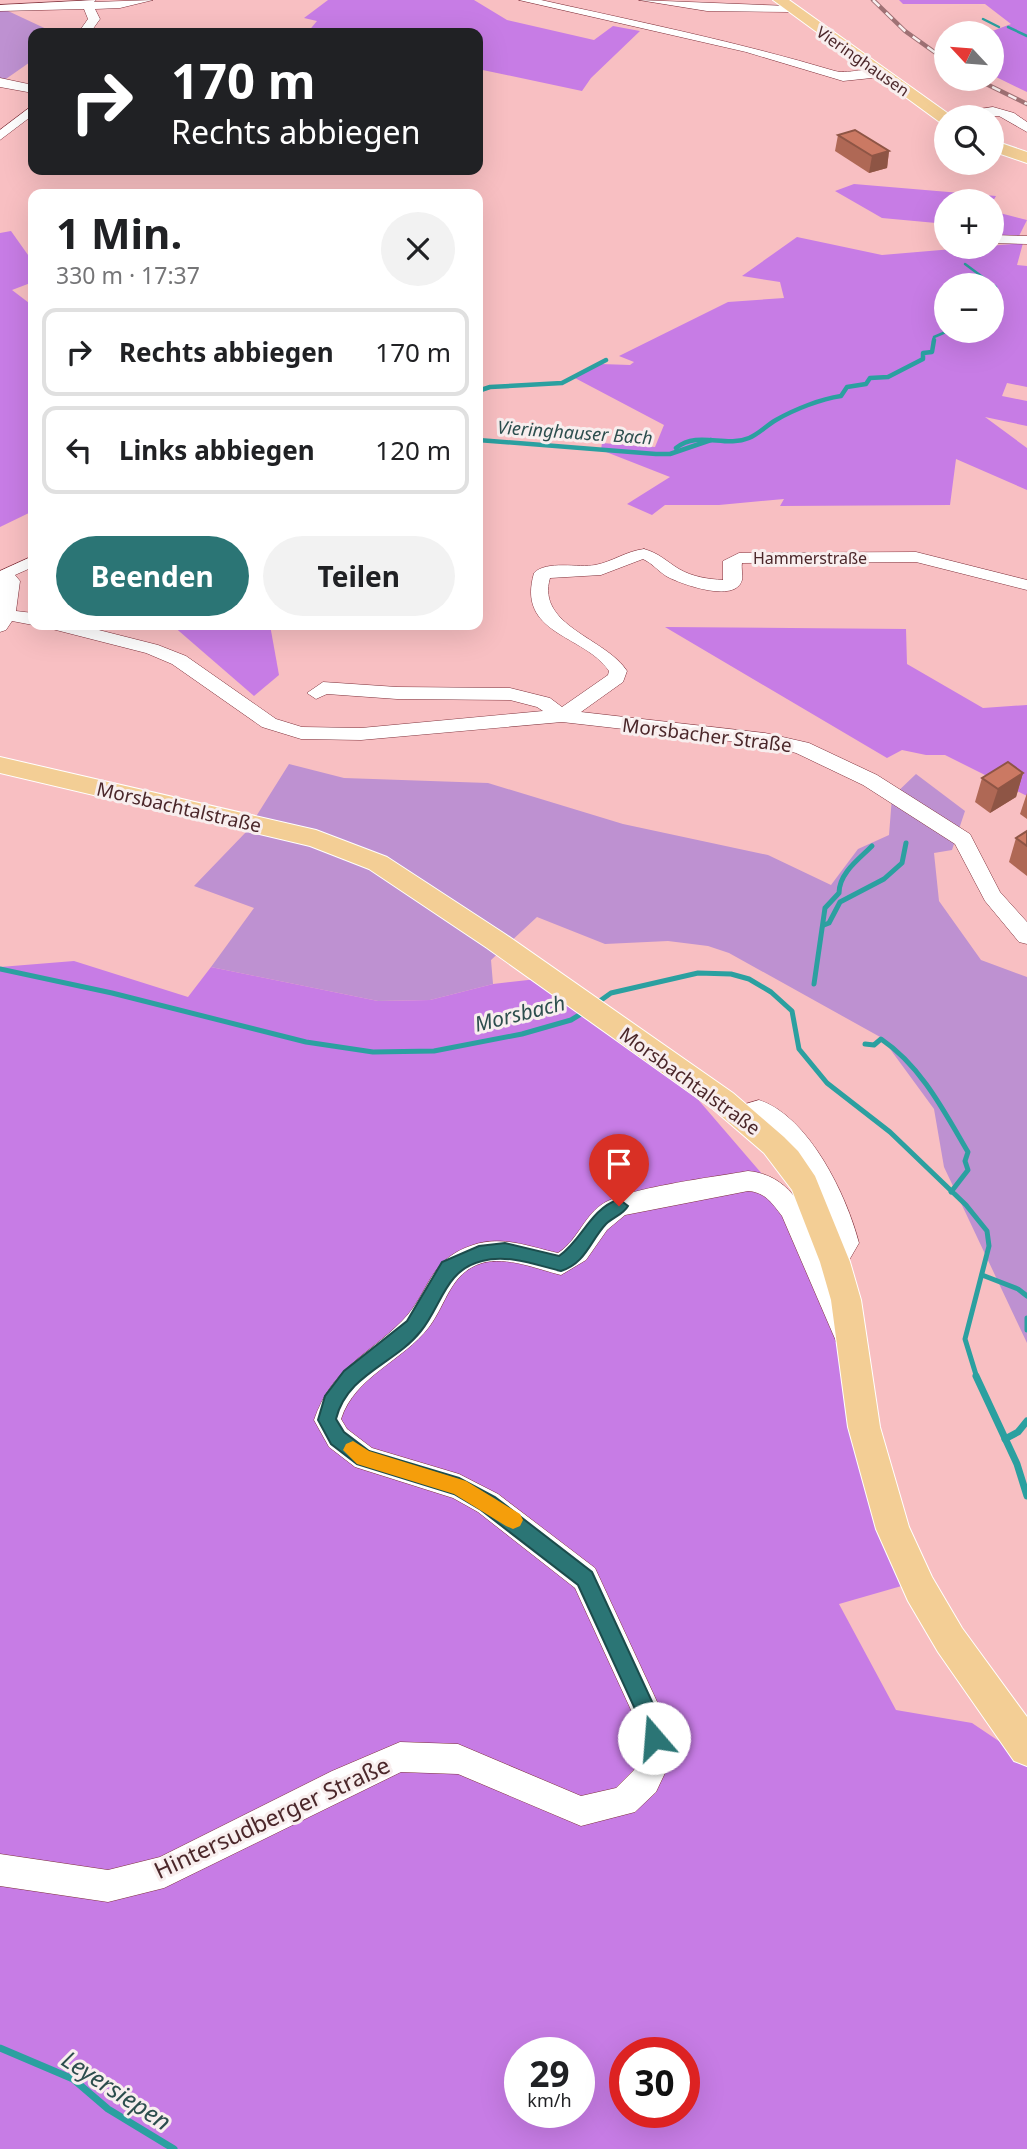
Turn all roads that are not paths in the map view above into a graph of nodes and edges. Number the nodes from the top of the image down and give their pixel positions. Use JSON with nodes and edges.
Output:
{"nodes":[{"id":1,"x":147,"y":0,"type":"edge"},
{"id":2,"x":525,"y":0,"type":"edge"},
{"id":3,"x":645,"y":0,"type":"edge"},
{"id":4,"x":89,"y":3,"type":"edge"},
{"id":5,"x":785,"y":4,"type":"edge"},
{"id":6,"x":0,"y":8,"type":"edge"},
{"id":7,"x":88,"y":28,"type":"edge"},
{"id":8,"x":881,"y":72,"type":"junction"},
{"id":9,"x":0,"y":82,"type":"edge"},
{"id":10,"x":28,"y":88,"type":"edge"},
{"id":11,"x":934,"y":110,"type":"edge"},
{"id":12,"x":1004,"y":112,"type":"edge"},
{"id":13,"x":28,"y":113,"type":"edge"},
{"id":14,"x":1027,"y":128,"type":"edge"},
{"id":15,"x":0,"y":136,"type":"edge"},
{"id":16,"x":1004,"y":149,"type":"edge"},
{"id":17,"x":1027,"y":158,"type":"edge"},
{"id":18,"x":1004,"y":239,"type":"edge"},
{"id":19,"x":1027,"y":240,"type":"edge"},
{"id":20,"x":28,"y":563,"type":"edge"},
{"id":21,"x":3,"y":576,"type":"edge"},
{"id":22,"x":1027,"y":586,"type":"edge"},
{"id":23,"x":28,"y":618,"type":"edge"},
{"id":24,"x":3,"y":621,"type":"edge"},
{"id":25,"x":78,"y":630,"type":"edge"},
{"id":26,"x":316,"y":693,"type":"dead end"},
{"id":27,"x":562,"y":716,"type":"junction"},
{"id":28,"x":0,"y":765,"type":"edge"},
{"id":29,"x":1027,"y":936,"type":"edge"},
{"id":30,"x":852,"y":1346,"type":"junction"},
{"id":31,"x":1027,"y":1748,"type":"edge"},
{"id":32,"x":0,"y":1870,"type":"edge"}],
"edges":[{"from":1,"to":4,"type":"street"},
{"from":2,"to":8,"type":"street"},
{"from":3,"to":5,"type":"street"},
{"from":4,"to":6,"type":"street"},
{"from":4,"to":7,"type":"street"},
{"from":5,"to":8,"type":"main road","name":"Vieringhausen"},
{"from":8,"to":11,"type":"main road","name":"Vieringhausen"},
{"from":9,"to":10,"type":"street"},
{"from":12,"to":14,"type":"street"},
{"from":13,"to":15,"type":"street"},
{"from":16,"to":17,"type":"main road"},
{"from":18,"to":19,"type":"street"},
{"from":20,"to":21,"type":"street"},
{"from":21,"to":24,"type":"street"},
{"from":22,"to":27,"type":"street","name":"Hammerstraße"},
{"from":23,"to":24,"type":"street"},
{"from":25,"to":27,"type":"street","name":"Morsbacher Straße"},
{"from":26,"to":27,"type":"street","name":"Morsbacher Straße"},
{"from":27,"to":29,"type":"street","name":"Morsbacher Straße"},
{"from":28,"to":30,"type":"main road","name":"Morsbachtalstraße"},
{"from":30,"to":31,"type":"main road","name":"Morsbachtalstraße"},
{"from":30,"to":32,"type":"street","name":"Hintersudberger Straße"}]}
